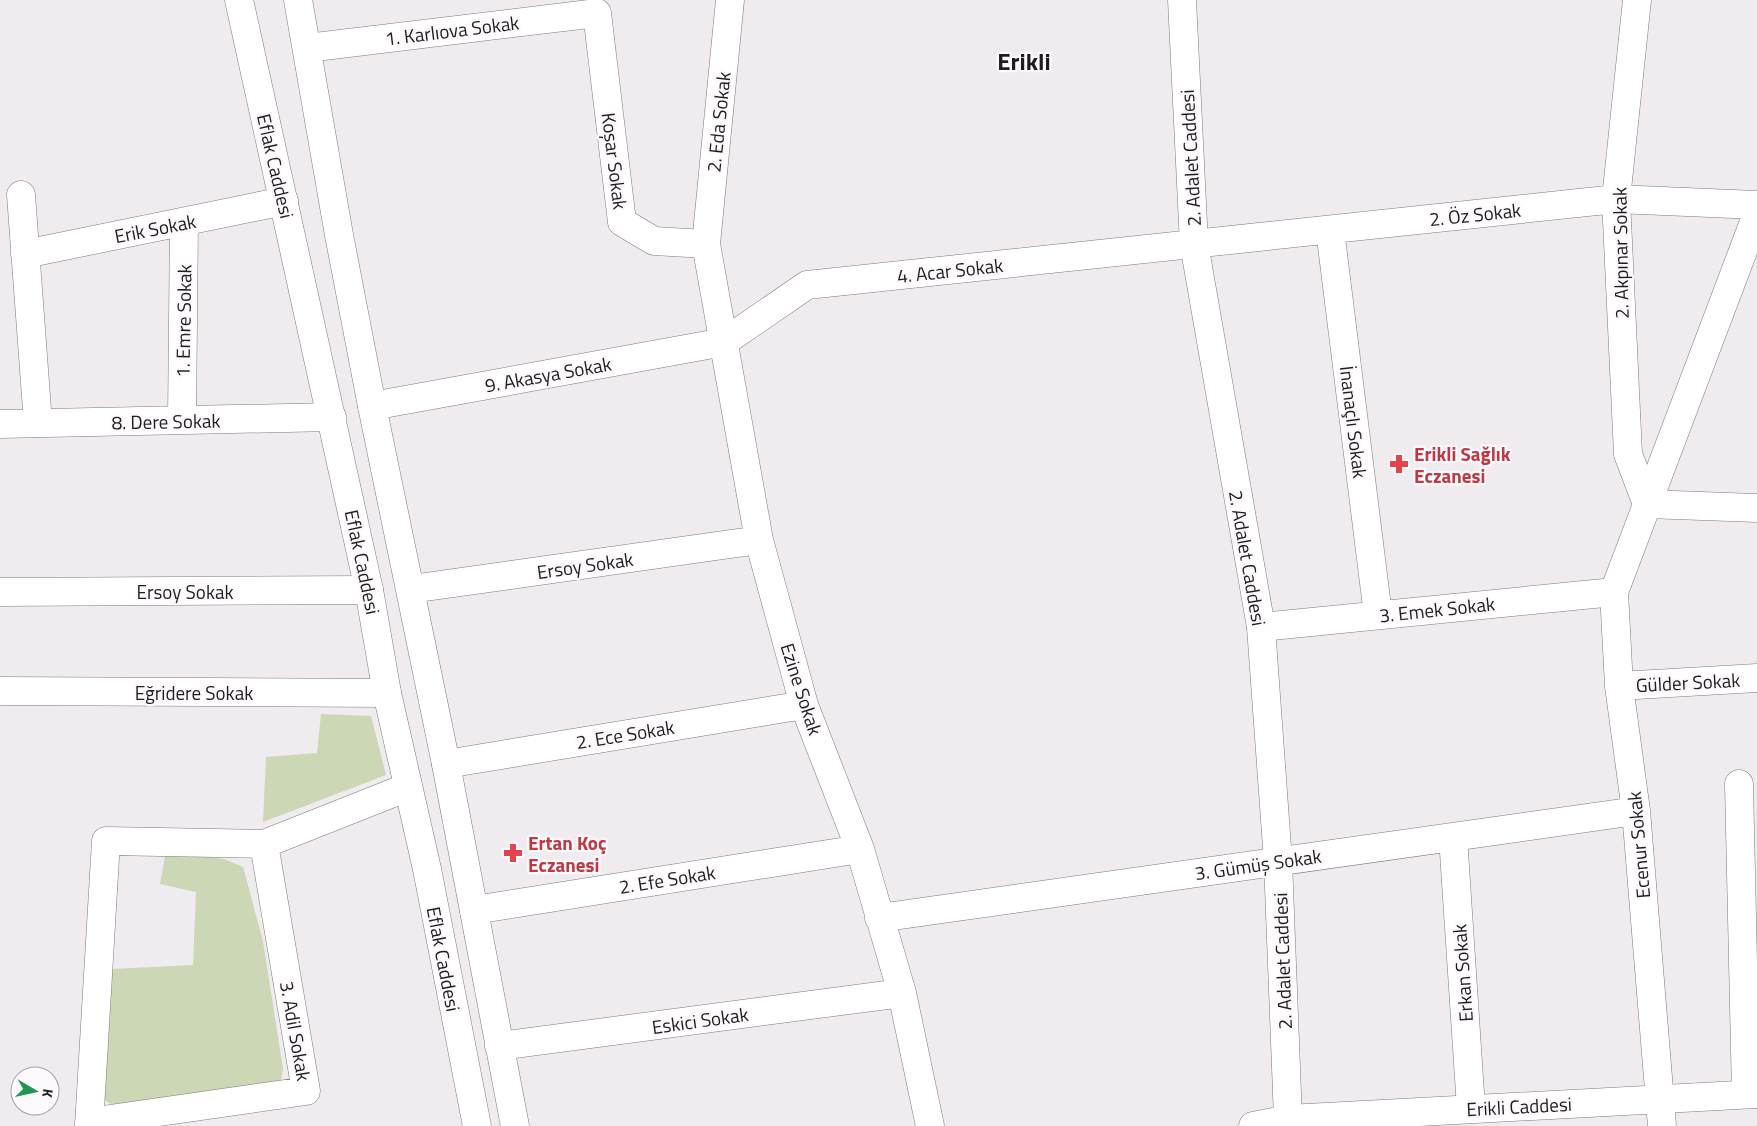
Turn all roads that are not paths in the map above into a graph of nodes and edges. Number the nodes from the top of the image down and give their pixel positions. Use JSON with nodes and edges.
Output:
{"nodes":[{"id":1,"x":239,"y":0,"type":"edge"},
{"id":2,"x":298,"y":0,"type":"edge"},
{"id":3,"x":730,"y":0,"type":"edge"},
{"id":4,"x":1182,"y":0,"type":"edge"},
{"id":5,"x":1637,"y":0,"type":"edge"},
{"id":6,"x":596,"y":12,"type":"joint"},
{"id":7,"x":306,"y":48,"type":"junction"},
{"id":8,"x":21,"y":195,"type":"dead end"},
{"id":9,"x":1616,"y":199,"type":"junction"},
{"id":10,"x":284,"y":201,"type":"junction"},
{"id":11,"x":1757,"y":205,"type":"edge"},
{"id":12,"x":1757,"y":214,"type":"edge"},
{"id":13,"x":184,"y":222,"type":"junction"},
{"id":14,"x":1330,"y":230,"type":"junction"},
{"id":15,"x":706,"y":244,"type":"junction"},
{"id":16,"x":1194,"y":244,"type":"junction"},
{"id":17,"x":25,"y":254,"type":"junction"},
{"id":18,"x":724,"y":342,"type":"junction"},
{"id":19,"x":372,"y":406,"type":"junction"},
{"id":20,"x":332,"y":417,"type":"junction"},
{"id":21,"x":182,"y":420,"type":"junction"},
{"id":22,"x":38,"y":423,"type":"junction"},
{"id":23,"x":0,"y":424,"type":"edge"},
{"id":24,"x":1647,"y":504,"type":"junction"},
{"id":25,"x":1757,"y":508,"type":"edge"},
{"id":26,"x":759,"y":540,"type":"junction"},
{"id":27,"x":410,"y":589,"type":"junction"},
{"id":28,"x":369,"y":590,"type":"junction"},
{"id":29,"x":0,"y":592,"type":"edge"},
{"id":30,"x":1614,"y":592,"type":"junction"},
{"id":31,"x":1378,"y":615,"type":"junction"},
{"id":32,"x":1261,"y":627,"type":"junction"},
{"id":33,"x":1757,"y":678,"type":"edge"},
{"id":34,"x":1619,"y":686,"type":"junction"},
{"id":35,"x":0,"y":691,"type":"edge"},
{"id":36,"x":388,"y":693,"type":"junction"},
{"id":37,"x":804,"y":705,"type":"junction"},
{"id":38,"x":446,"y":764,"type":"junction"},
{"id":39,"x":1739,"y":784,"type":"dead end"},
{"id":40,"x":408,"y":787,"type":"junction"},
{"id":41,"x":1636,"y":811,"type":"junction"},
{"id":42,"x":1453,"y":837,"type":"junction"},
{"id":43,"x":264,"y":844,"type":"junction"},
{"id":44,"x":860,"y":849,"type":"junction"},
{"id":45,"x":1278,"y":861,"type":"junction"},
{"id":46,"x":474,"y":910,"type":"junction"},
{"id":47,"x":879,"y":918,"type":"junction"},
{"id":48,"x":902,"y":993,"type":"junction"},
{"id":49,"x":499,"y":1046,"type":"junction"},
{"id":50,"x":1752,"y":1094,"type":"edge"},
{"id":51,"x":1659,"y":1098,"type":"junction"},
{"id":52,"x":1460,"y":1115,"type":"edge"},
{"id":53,"x":1288,"y":1123,"type":"edge"},
{"id":54,"x":89,"y":1124,"type":"edge"},
{"id":55,"x":477,"y":1126,"type":"edge"},
{"id":56,"x":515,"y":1126,"type":"edge"},
{"id":57,"x":930,"y":1126,"type":"edge"},
{"id":58,"x":1253,"y":1126,"type":"edge"},
{"id":59,"x":1662,"y":1126,"type":"edge"}],
"edges":[{"from":1,"to":10,"type":"street","name":"Eflak Caddesi"},
{"from":2,"to":7,"type":"street","name":"Eflak Caddesi"},
{"from":3,"to":15,"type":"street","name":"2. Eda Sokak"},
{"from":4,"to":16,"type":"street","name":"2. Adalet Caddesi"},
{"from":5,"to":9,"type":"street","name":"2. Akpınar Sokak"},
{"from":6,"to":7,"type":"street","name":"1. Karlıova Sokak"},
{"from":6,"to":15,"type":"street","name":"Koşar Sokak"},
{"from":7,"to":19,"type":"street","name":"Eflak Caddesi"},
{"from":8,"to":17,"type":"street"},
{"from":9,"to":11,"type":"street","name":"2. Öz Sokak"},
{"from":9,"to":14,"type":"street","name":"2. Öz Sokak"},
{"from":9,"to":24,"type":"street","name":"2. Akpınar Sokak"},
{"from":10,"to":13,"type":"street","name":"Erik Sokak"},
{"from":10,"to":20,"type":"street","name":"Eflak Caddesi"},
{"from":12,"to":24,"type":"street"},
{"from":13,"to":17,"type":"street","name":"Erik Sokak"},
{"from":13,"to":21,"type":"street","name":"1. Emre Sokak"},
{"from":14,"to":16,"type":"street","name":"2. Öz Sokak"},
{"from":14,"to":31,"type":"street","name":"İnanaçlı Sokak"},
{"from":15,"to":18,"type":"street","name":"Ezine Sokak"},
{"from":16,"to":18,"type":"street","name":"4. Acar Sokak"},
{"from":16,"to":32,"type":"street","name":"2. Adalet Caddesi"},
{"from":17,"to":22,"type":"street"},
{"from":18,"to":19,"type":"street","name":"9. Akasya Sokak"},
{"from":18,"to":26,"type":"street","name":"Ezine Sokak"},
{"from":19,"to":27,"type":"street","name":"Eflak Caddesi"},
{"from":20,"to":21,"type":"street","name":"8. Dere Sokak"},
{"from":20,"to":28,"type":"street","name":"Eflak Caddesi"},
{"from":21,"to":22,"type":"street","name":"8. Dere Sokak"},
{"from":22,"to":23,"type":"street","name":"8. Dere Sokak"},
{"from":24,"to":25,"type":"street"},
{"from":24,"to":30,"type":"street"},
{"from":26,"to":27,"type":"street","name":"Ersoy Sokak"},
{"from":26,"to":37,"type":"street","name":"Ezine Sokak"},
{"from":27,"to":38,"type":"street","name":"Eflak Caddesi"},
{"from":28,"to":29,"type":"street","name":"Ersoy Sokak"},
{"from":28,"to":36,"type":"street","name":"Eflak Caddesi"},
{"from":30,"to":31,"type":"street","name":"3. Emek Sokak"},
{"from":30,"to":34,"type":"street","name":"Ecenur Sokak"},
{"from":31,"to":32,"type":"street","name":"3. Emek Sokak"},
{"from":32,"to":45,"type":"street","name":"2. Adalet Caddesi"},
{"from":33,"to":34,"type":"street","name":"Gülder Sokak"},
{"from":34,"to":41,"type":"street","name":"Ecenur Sokak"},
{"from":35,"to":36,"type":"street","name":"Eğridere Sokak"},
{"from":36,"to":40,"type":"street","name":"Eflak Caddesi"},
{"from":37,"to":38,"type":"street","name":"2. Ece Sokak"},
{"from":37,"to":44,"type":"street","name":"Ezine Sokak"},
{"from":38,"to":46,"type":"street","name":"Eflak Caddesi"},
{"from":39,"to":50,"type":"street"},
{"from":40,"to":43,"type":"street","name":"3. Adil Sokak"},
{"from":40,"to":55,"type":"street","name":"Eflak Caddesi"},
{"from":41,"to":42,"type":"street","name":"3. Gümüş Sokak"},
{"from":41,"to":51,"type":"street","name":"Ecenur Sokak"},
{"from":42,"to":45,"type":"street","name":"3. Gümüş Sokak"},
{"from":42,"to":52,"type":"street","name":"Erkan Sokak"},
{"from":43,"to":54,"type":"street","name":"3. Adil Sokak"},
{"from":43,"to":54,"type":"street","name":"3. Adil Sokak"},
{"from":44,"to":46,"type":"street","name":"2. Efe Sokak"},
{"from":44,"to":47,"type":"street","name":"Ezine Sokak"},
{"from":45,"to":47,"type":"street","name":"3. Gümüş Sokak"},
{"from":45,"to":53,"type":"street","name":"2. Adalet Caddesi"},
{"from":46,"to":49,"type":"street","name":"Eflak Caddesi"},
{"from":47,"to":48,"type":"street","name":"Ezine Sokak"},
{"from":48,"to":49,"type":"street","name":"Eskici Sokak"},
{"from":48,"to":57,"type":"street","name":"Ezine Sokak"},
{"from":49,"to":56,"type":"street","name":"Eflak Caddesi"},
{"from":50,"to":51,"type":"street","name":"Erikli Caddesi"},
{"from":51,"to":52,"type":"street","name":"Erikli Caddesi"},
{"from":51,"to":59,"type":"street","name":"Ecenur Sokak"},
{"from":52,"to":53,"type":"street","name":"Erikli Caddesi"},
{"from":53,"to":58,"type":"street","name":"Erikli Caddesi"}]}
